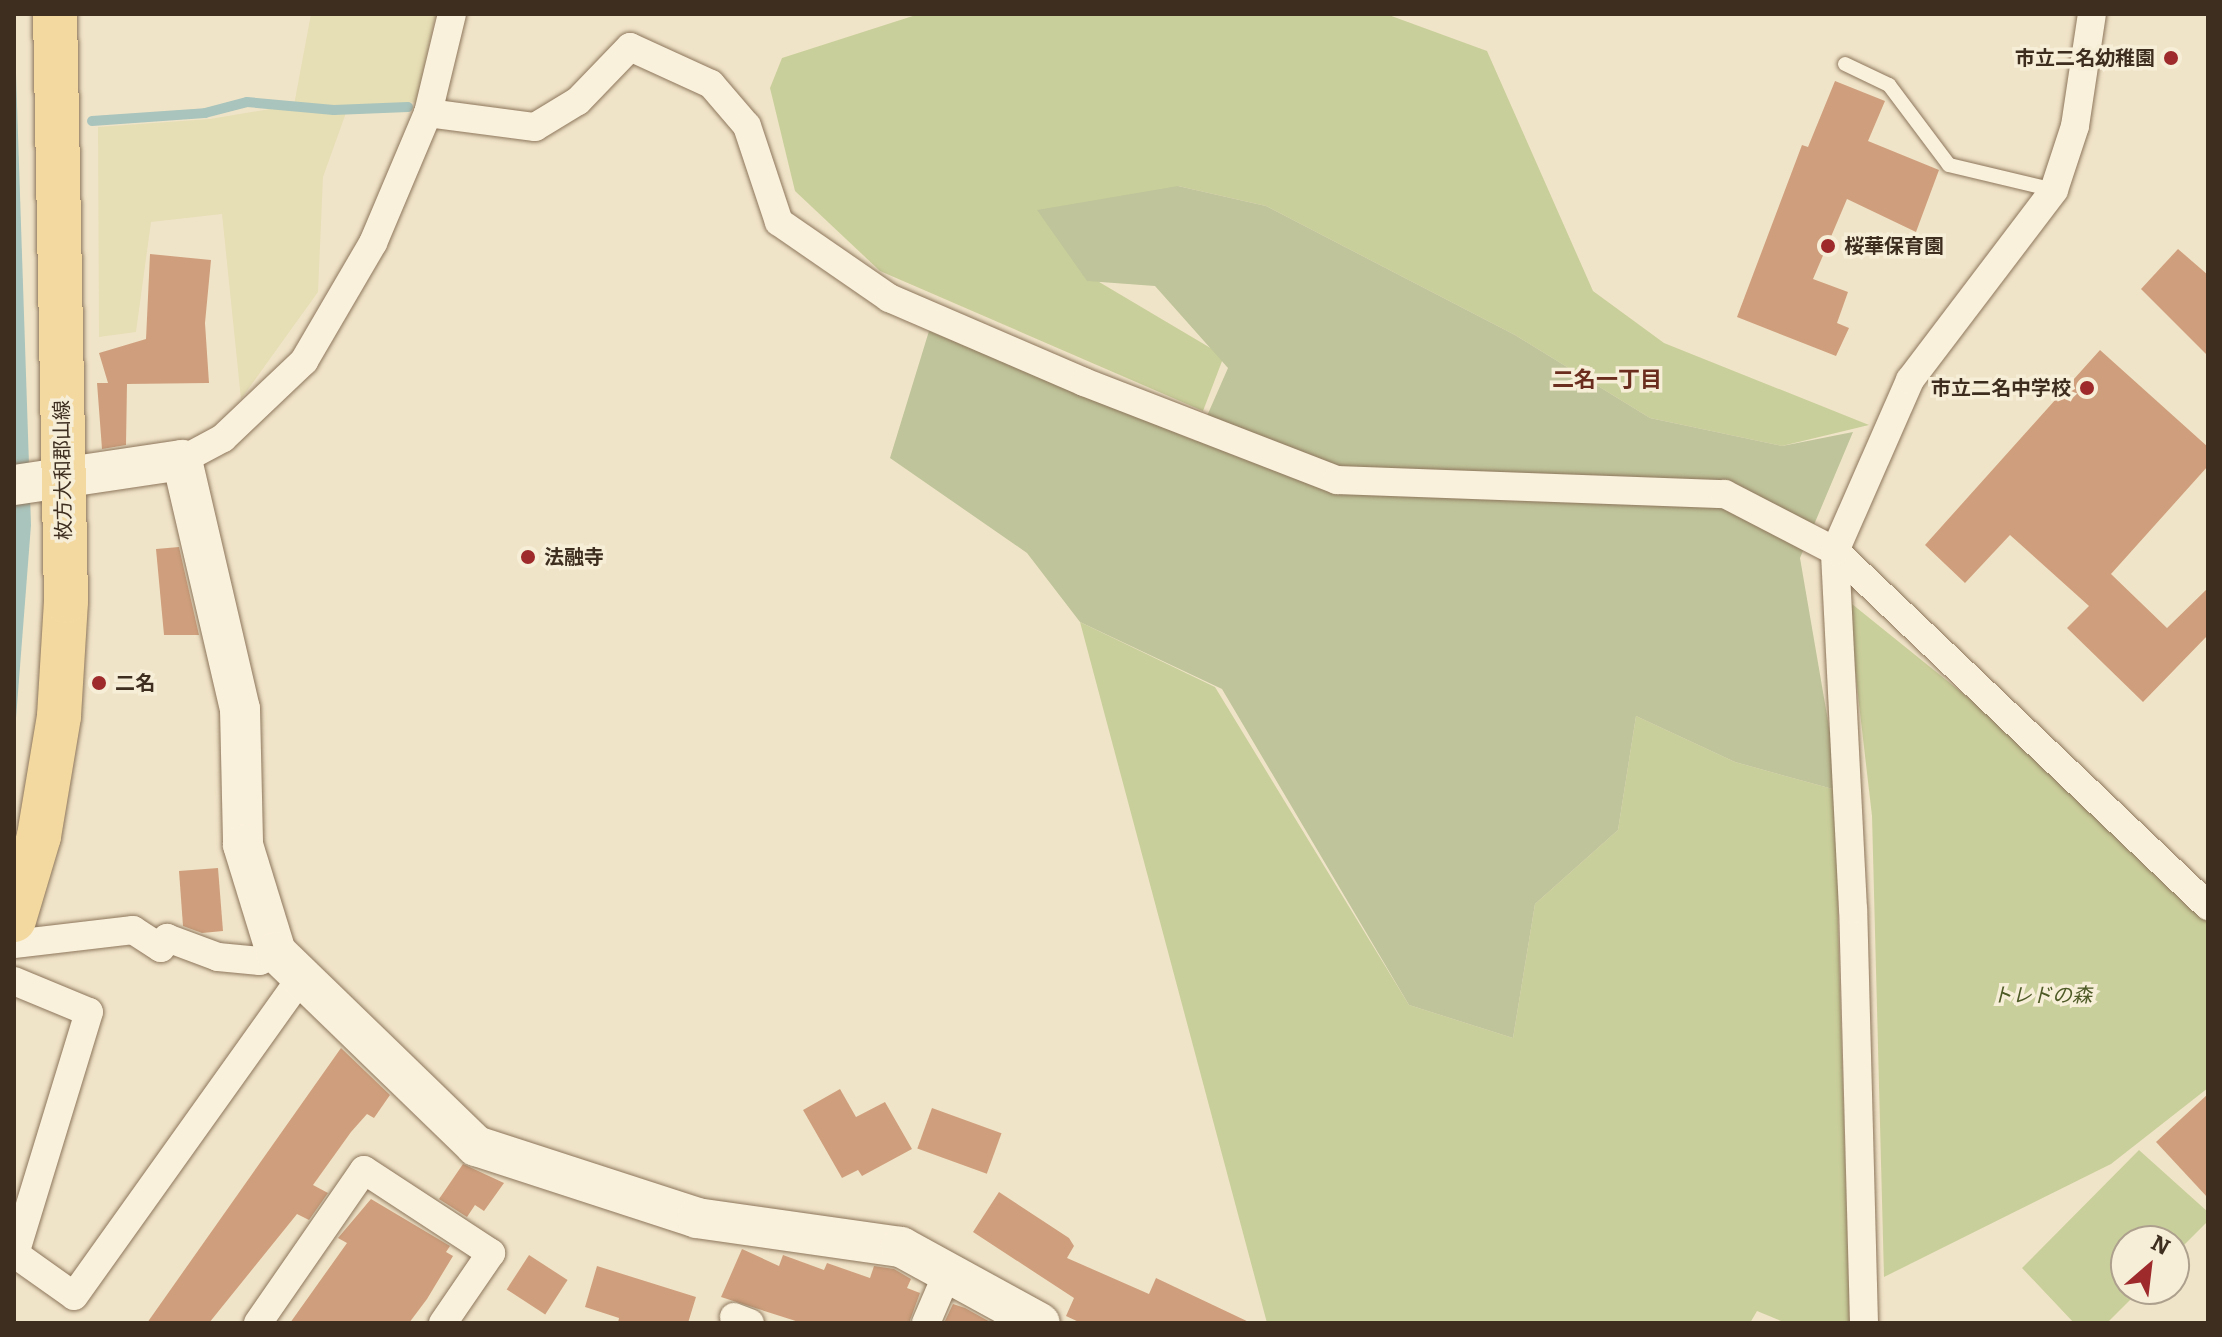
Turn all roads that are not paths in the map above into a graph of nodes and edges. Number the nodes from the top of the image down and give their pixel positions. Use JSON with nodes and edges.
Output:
{"nodes":[{"id":1,"x":55,"y":14,"type":"edge"},
{"id":2,"x":452,"y":14,"type":"edge"},
{"id":3,"x":2092,"y":14,"type":"edge"},
{"id":4,"x":1845,"y":64,"type":"dead end"},
{"id":5,"x":428,"y":113,"type":"junction"},
{"id":6,"x":2054,"y":190,"type":"junction"},
{"id":7,"x":182,"y":460,"type":"junction"},
{"id":8,"x":41,"y":482,"type":"edge"},
{"id":9,"x":1835,"y":551,"type":"junction"},
{"id":10,"x":2208,"y":906,"type":"edge"},
{"id":11,"x":14,"y":920,"type":"edge"},
{"id":12,"x":14,"y":944,"type":"edge"},
{"id":13,"x":289,"y":964,"type":"junction"},
{"id":14,"x":14,"y":981,"type":"edge"},
{"id":15,"x":947,"y":1274,"type":"junction"},
{"id":16,"x":258,"y":1323,"type":"edge"},
{"id":17,"x":443,"y":1323,"type":"edge"},
{"id":18,"x":926,"y":1323,"type":"edge"},
{"id":19,"x":1040,"y":1323,"type":"edge"},
{"id":20,"x":1864,"y":1323,"type":"edge"}],
"edges":[{"from":1,"to":8,"type":"main road","name":"枚方大和郡山線"},
{"from":2,"to":5,"type":"street"},
{"from":3,"to":6,"type":"street"},
{"from":4,"to":6,"type":"lane"},
{"from":5,"to":7,"type":"street"},
{"from":5,"to":9,"type":"street"},
{"from":6,"to":9,"type":"street"},
{"from":7,"to":8,"type":"street"},
{"from":7,"to":13,"type":"street"},
{"from":8,"to":11,"type":"main road","name":"枚方大和郡山線"},
{"from":9,"to":10,"type":"street"},
{"from":9,"to":20,"type":"street"},
{"from":12,"to":13,"type":"street"},
{"from":13,"to":14,"type":"street"},
{"from":13,"to":15,"type":"street"},
{"from":15,"to":18,"type":"street"},
{"from":15,"to":19,"type":"street"},
{"from":16,"to":17,"type":"street"}]}
